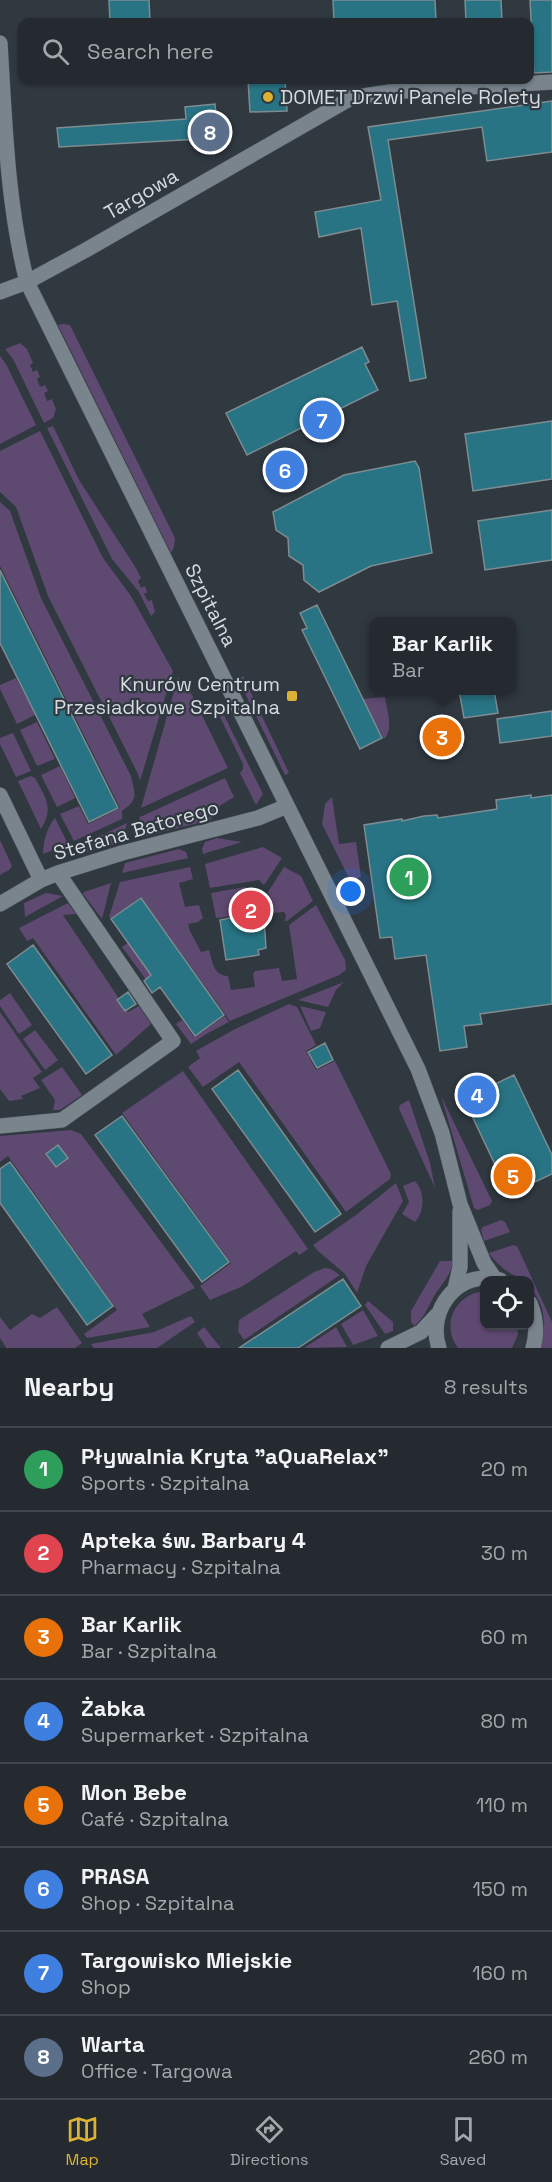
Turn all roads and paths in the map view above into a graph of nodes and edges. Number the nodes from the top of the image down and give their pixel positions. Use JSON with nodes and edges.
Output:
{"nodes":[{"id":1,"x":0,"y":43,"type":"edge"},
{"id":2,"x":552,"y":82,"type":"edge"},
{"id":3,"x":534,"y":83,"type":"edge"},
{"id":4,"x":519,"y":84,"type":"edge"},
{"id":5,"x":27,"y":282,"type":"junction"},
{"id":6,"x":0,"y":292,"type":"edge"},
{"id":7,"x":0,"y":795,"type":"edge"},
{"id":8,"x":287,"y":806,"type":"junction"},
{"id":9,"x":58,"y":873,"type":"junction"},
{"id":10,"x":41,"y":880,"type":"junction"},
{"id":11,"x":0,"y":904,"type":"edge"},
{"id":12,"x":0,"y":1126,"type":"edge"},
{"id":13,"x":460,"y":1204,"type":"junction"},
{"id":14,"x":494,"y":1276,"type":"edge"},
{"id":15,"x":480,"y":1280,"type":"edge"},
{"id":16,"x":455,"y":1288,"type":"junction"},
{"id":17,"x":437,"y":1315,"type":"junction"},
{"id":18,"x":534,"y":1316,"type":"edge"},
{"id":19,"x":388,"y":1348,"type":"edge"},
{"id":20,"x":439,"y":1348,"type":"edge"},
{"id":21,"x":533,"y":1348,"type":"edge"}],
"edges":[{"from":1,"to":5,"type":"street","name":"Szpitalna"},
{"from":2,"to":3,"type":"street","name":"Targowa"},
{"from":4,"to":5,"type":"street","name":"Targowa"},
{"from":5,"to":6,"type":"street","name":"Targowa"},
{"from":5,"to":8,"type":"street","name":"Szpitalna"},
{"from":7,"to":10,"type":"street"},
{"from":8,"to":9,"type":"street","name":"Stefana Batorego"},
{"from":8,"to":13,"type":"street","name":"Szpitalna"},
{"from":9,"to":10,"type":"street","name":"Stefana Batorego"},
{"from":9,"to":12,"type":"street"},
{"from":10,"to":11,"type":"street","name":"Stefana Batorego"},
{"from":13,"to":14,"type":"street","name":"Szpitalna"},
{"from":13,"to":16,"type":"street","name":"Szpitalna"},
{"from":15,"to":16,"type":"street"},
{"from":16,"to":17,"type":"street"},
{"from":17,"to":19,"type":"street"},
{"from":17,"to":20,"type":"street"},
{"from":18,"to":21,"type":"street"}]}
